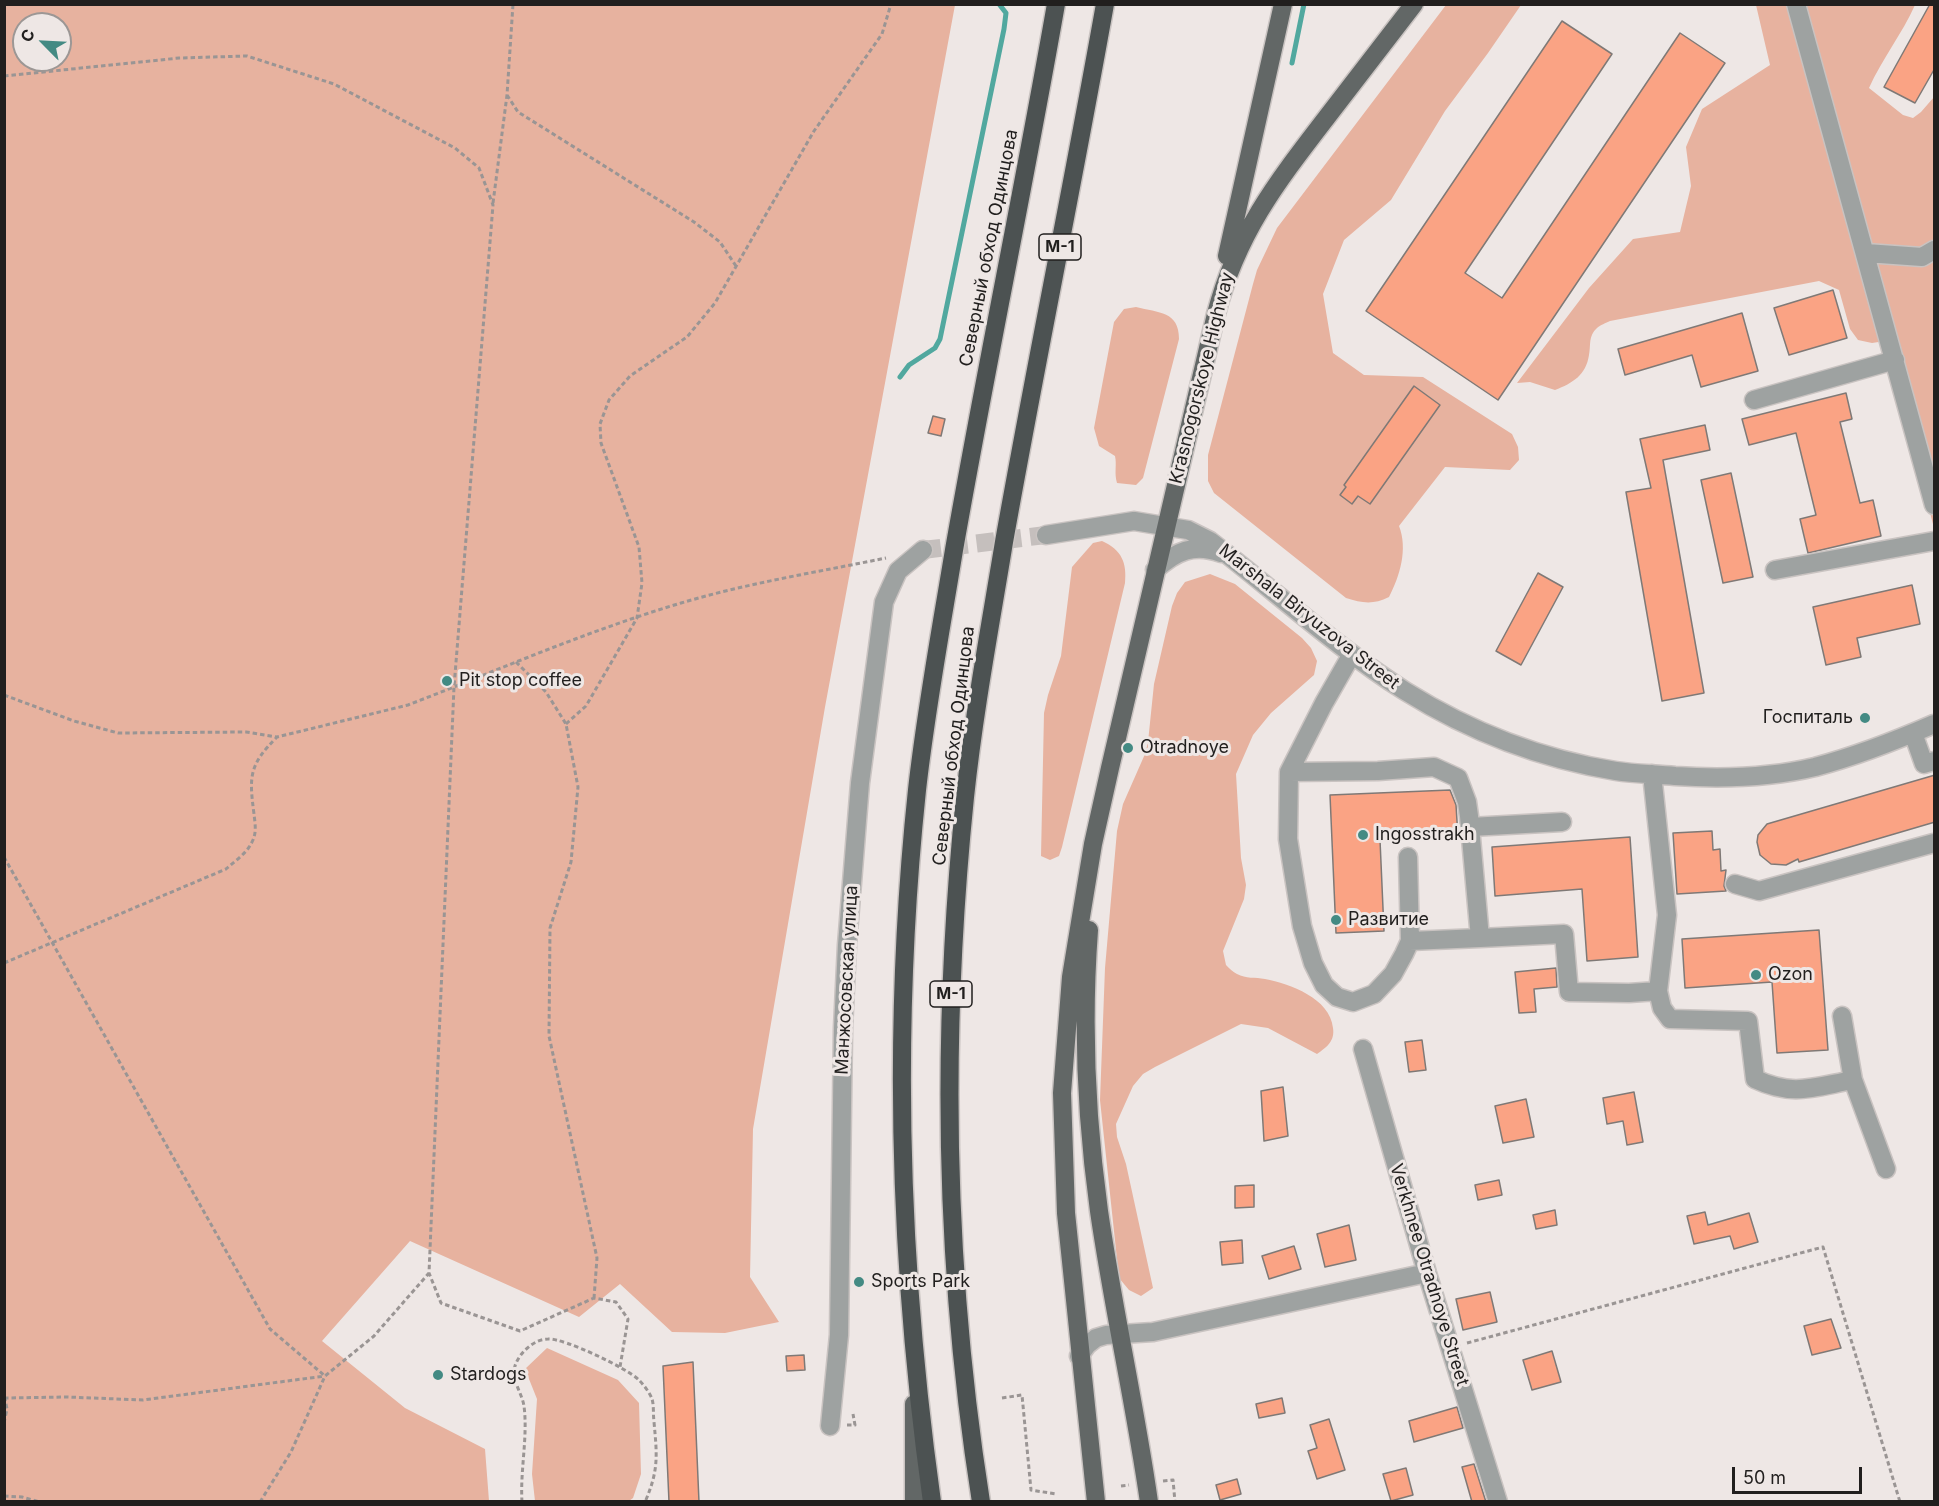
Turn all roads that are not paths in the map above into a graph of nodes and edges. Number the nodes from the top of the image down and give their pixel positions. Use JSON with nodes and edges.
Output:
{"nodes":[{"id":1,"x":1056,"y":4,"type":"edge"},
{"id":2,"x":1105,"y":4,"type":"edge"},
{"id":3,"x":1283,"y":4,"type":"edge"},
{"id":4,"x":1414,"y":4,"type":"edge"},
{"id":5,"x":1796,"y":4,"type":"edge"},
{"id":6,"x":1935,"y":250,"type":"edge"},
{"id":7,"x":1866,"y":253,"type":"junction"},
{"id":8,"x":1216,"y":314,"type":"junction"},
{"id":9,"x":1895,"y":360,"type":"junction"},
{"id":10,"x":1754,"y":400,"type":"dead end"},
{"id":11,"x":1935,"y":505,"type":"edge"},
{"id":12,"x":1166,"y":525,"type":"junction"},
{"id":13,"x":1046,"y":535,"type":"tunnel mouth"},
{"id":14,"x":1935,"y":541,"type":"edge"},
{"id":15,"x":923,"y":550,"type":"tunnel mouth"},
{"id":16,"x":1235,"y":561,"type":"junction"},
{"id":17,"x":1155,"y":570,"type":"junction"},
{"id":18,"x":1775,"y":570,"type":"dead end"},
{"id":19,"x":1352,"y":654,"type":"junction"},
{"id":20,"x":1935,"y":724,"type":"edge"},
{"id":21,"x":1913,"y":733,"type":"junction"},
{"id":22,"x":1935,"y":761,"type":"edge"},
{"id":23,"x":1110,"y":768,"type":"junction"},
{"id":24,"x":1289,"y":772,"type":"junction"},
{"id":25,"x":1652,"y":774,"type":"junction"},
{"id":26,"x":1562,"y":822,"type":"dead end"},
{"id":27,"x":1470,"y":827,"type":"junction"},
{"id":28,"x":1935,"y":843,"type":"edge"},
{"id":29,"x":1408,"y":857,"type":"dead end"},
{"id":30,"x":1735,"y":884,"type":"dead end"},
{"id":31,"x":1480,"y":938,"type":"junction"},
{"id":32,"x":1410,"y":941,"type":"junction"},
{"id":33,"x":1658,"y":991,"type":"junction"},
{"id":34,"x":1842,"y":1016,"type":"dead end"},
{"id":35,"x":1363,"y":1049,"type":"dead end"},
{"id":36,"x":1853,"y":1080,"type":"junction"},
{"id":37,"x":1886,"y":1169,"type":"dead end"},
{"id":38,"x":1427,"y":1273,"type":"junction"},
{"id":39,"x":1119,"y":1333,"type":"junction"},
{"id":40,"x":913,"y":1346,"type":"junction"},
{"id":41,"x":1079,"y":1356,"type":"junction"},
{"id":42,"x":830,"y":1425,"type":"dead end"},
{"id":43,"x":914,"y":1502,"type":"edge"},
{"id":44,"x":932,"y":1502,"type":"edge"},
{"id":45,"x":981,"y":1502,"type":"edge"},
{"id":46,"x":1096,"y":1502,"type":"edge"},
{"id":47,"x":1149,"y":1502,"type":"edge"},
{"id":48,"x":1498,"y":1502,"type":"edge"}],
"edges":[{"from":1,"to":40,"type":"highway","name":"Северный обход Одинцова","number":"М-1"},
{"from":2,"to":45,"type":"highway","name":"Северный обход Одинцова","number":"М-1"},
{"from":3,"to":8,"type":"main road"},
{"from":4,"to":8,"type":"main road","name":"Krasnogorskoye Highway"},
{"from":5,"to":7,"type":"street"},
{"from":6,"to":7,"type":"street"},
{"from":7,"to":9,"type":"street"},
{"from":8,"to":12,"type":"main road","name":"Krasnogorskoye Highway"},
{"from":9,"to":10,"type":"street"},
{"from":9,"to":11,"type":"street"},
{"from":12,"to":13,"type":"street"},
{"from":12,"to":16,"type":"street","name":"Marshala Biryuzova Street"},
{"from":12,"to":17,"type":"main road","name":"Krasnogorskoye Highway"},
{"from":14,"to":18,"type":"street"},
{"from":15,"to":42,"type":"street","name":"Манжосовская улица"},
{"from":16,"to":17,"type":"street"},
{"from":16,"to":19,"type":"street","name":"Marshala Biryuzova Street"},
{"from":17,"to":23,"type":"main road","name":"Krasnogorskoye Highway"},
{"from":19,"to":24,"type":"street"},
{"from":19,"to":25,"type":"street","name":"Marshala Biryuzova Street"},
{"from":20,"to":21,"type":"street","name":"Marshala Biryuzova Street"},
{"from":21,"to":22,"type":"street"},
{"from":21,"to":25,"type":"street","name":"Marshala Biryuzova Street"},
{"from":23,"to":39,"type":"main road"},
{"from":23,"to":41,"type":"main road"},
{"from":24,"to":27,"type":"street"},
{"from":24,"to":32,"type":"street"},
{"from":25,"to":33,"type":"street"},
{"from":26,"to":27,"type":"street"},
{"from":27,"to":31,"type":"street"},
{"from":28,"to":30,"type":"street"},
{"from":29,"to":32,"type":"street"},
{"from":31,"to":32,"type":"street"},
{"from":31,"to":33,"type":"street"},
{"from":33,"to":36,"type":"street"},
{"from":34,"to":36,"type":"street"},
{"from":35,"to":38,"type":"street","name":"Verkhnee Otradnoye Street"},
{"from":36,"to":37,"type":"street"},
{"from":38,"to":39,"type":"street"},
{"from":38,"to":48,"type":"street","name":"Verkhnee Otradnoye Street"},
{"from":39,"to":41,"type":"street"},
{"from":39,"to":47,"type":"main road"},
{"from":40,"to":43,"type":"main road"},
{"from":40,"to":44,"type":"highway","name":"Северный обход Одинцова","number":"М-1"},
{"from":41,"to":46,"type":"main road"}]}
